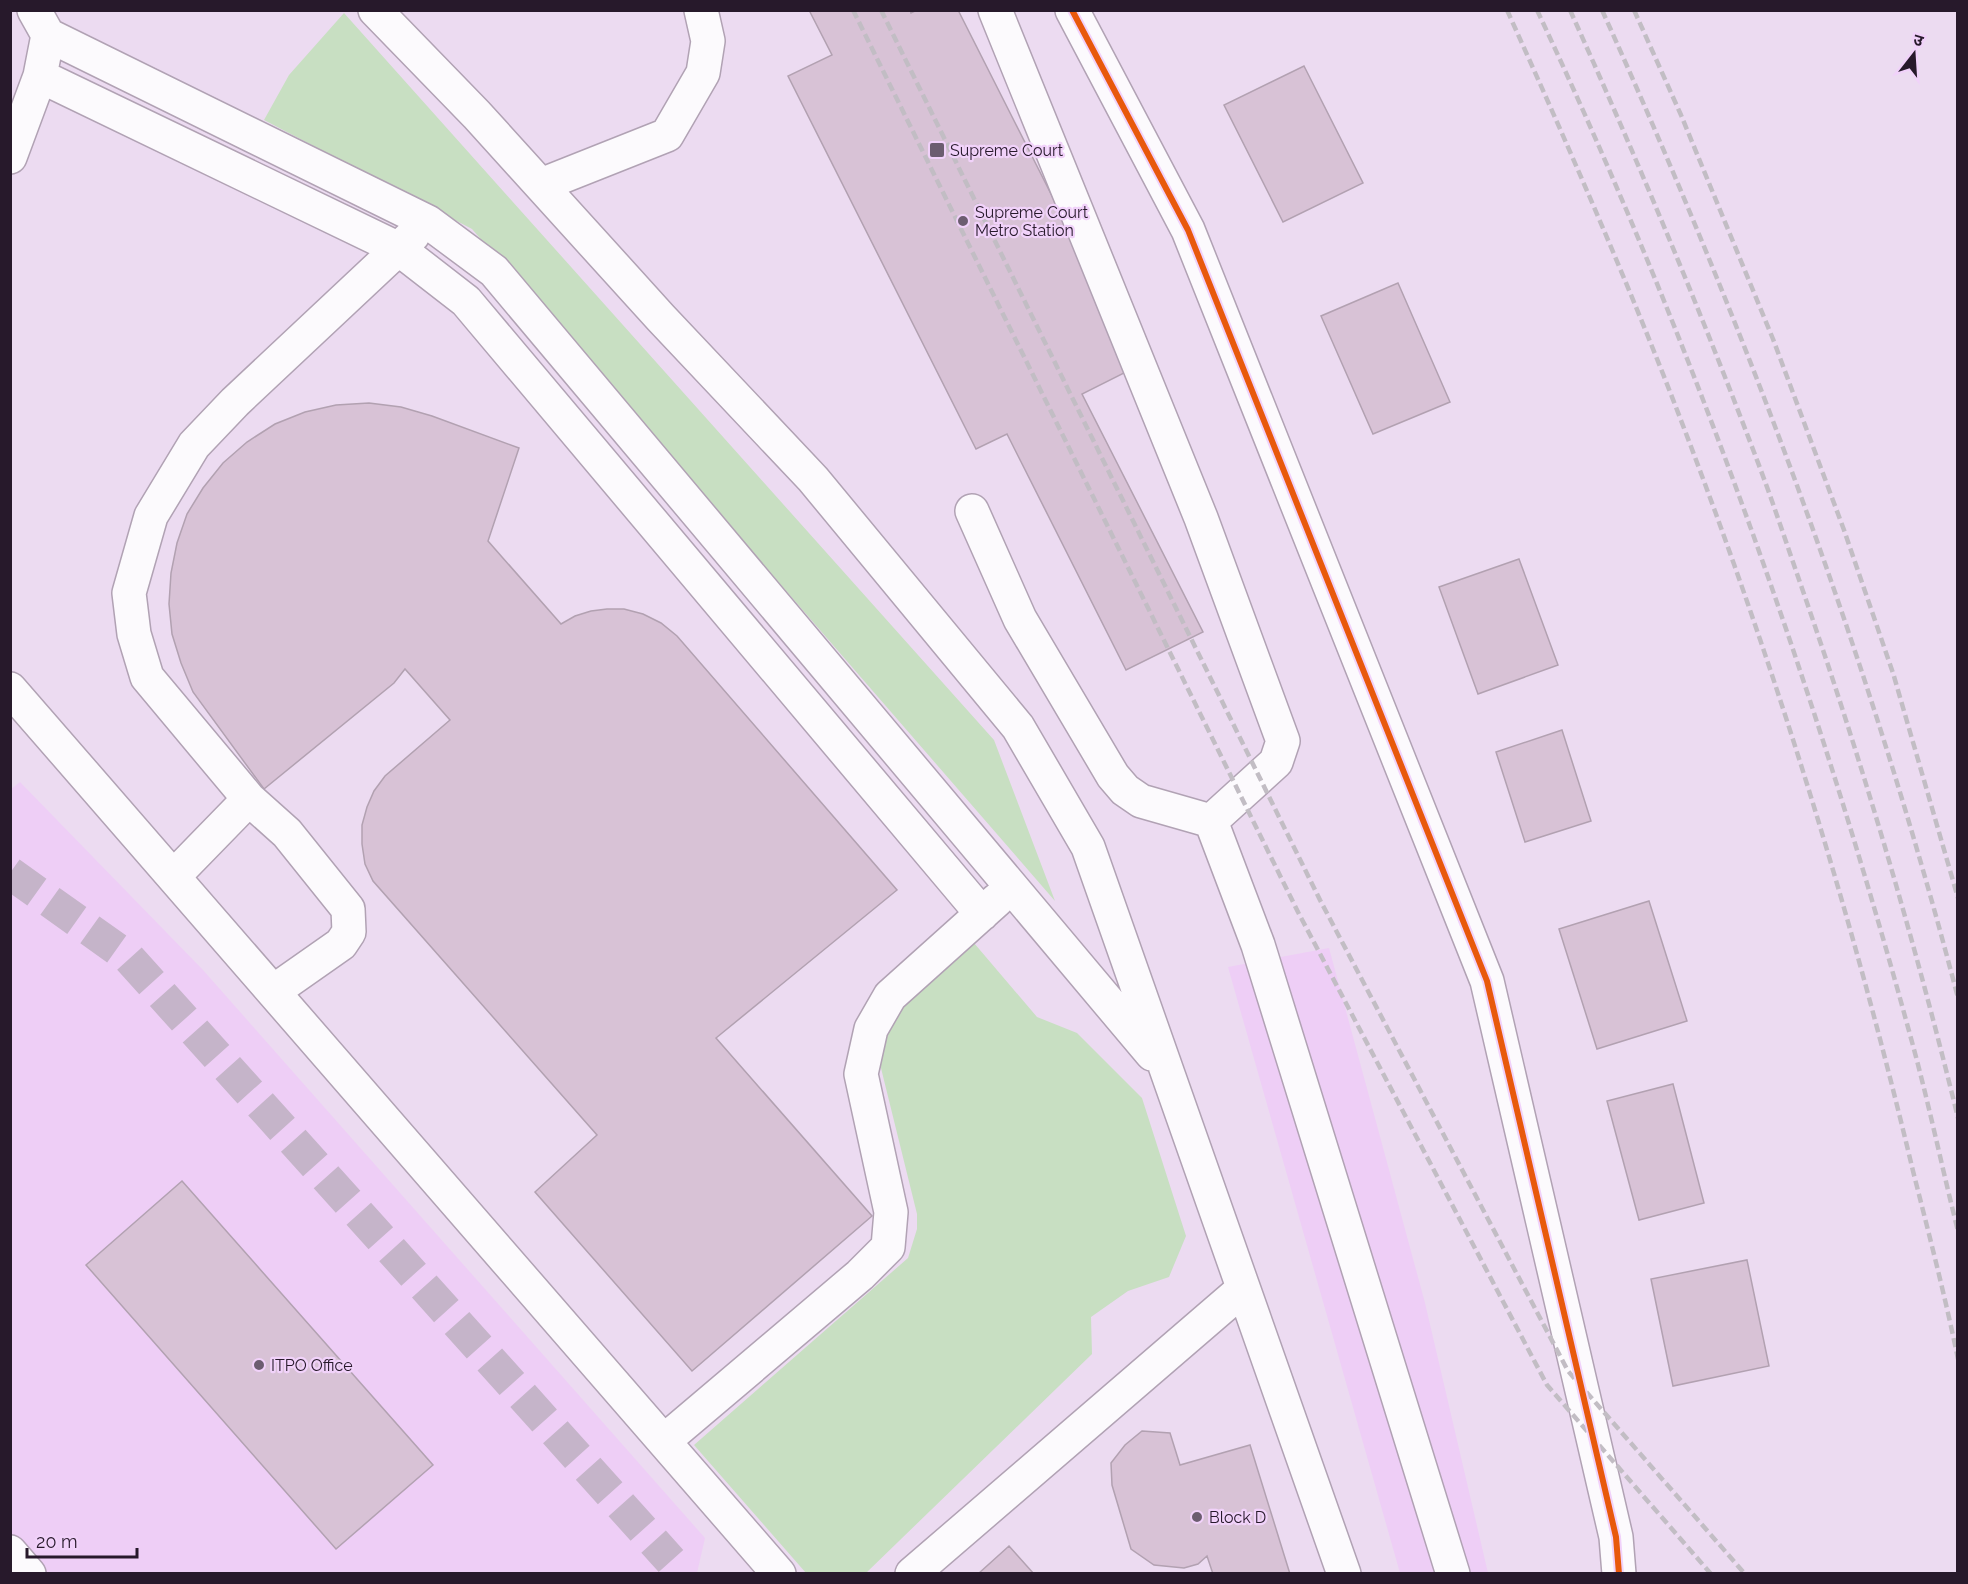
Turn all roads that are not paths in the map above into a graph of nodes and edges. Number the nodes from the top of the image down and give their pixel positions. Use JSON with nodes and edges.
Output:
{"nodes":[{"id":1,"x":375,"y":10,"type":"edge"},
{"id":2,"x":701,"y":10,"type":"edge"},
{"id":3,"x":995,"y":10,"type":"edge"},
{"id":4,"x":1072,"y":10,"type":"edge"},
{"id":5,"x":41,"y":23,"type":"edge"},
{"id":6,"x":40,"y":76,"type":"junction"},
{"id":7,"x":10,"y":157,"type":"edge"},
{"id":8,"x":541,"y":185,"type":"junction"},
{"id":9,"x":428,"y":222,"type":"junction"},
{"id":10,"x":399,"y":249,"type":"junction"},
{"id":11,"x":972,"y":511,"type":"dead end"},
{"id":12,"x":10,"y":689,"type":"edge"},
{"id":13,"x":249,"y":799,"type":"junction"},
{"id":14,"x":1211,"y":821,"type":"junction"},
{"id":15,"x":174,"y":876,"type":"junction"},
{"id":16,"x":1012,"y":887,"type":"junction"},
{"id":17,"x":982,"y":914,"type":"junction"},
{"id":18,"x":274,"y":991,"type":"junction"},
{"id":19,"x":1166,"y":1071,"type":"junction"},
{"id":20,"x":1244,"y":1289,"type":"junction"},
{"id":21,"x":664,"y":1442,"type":"junction"},
{"id":22,"x":10,"y":1552,"type":"edge"},
{"id":23,"x":30,"y":1574,"type":"edge"},
{"id":24,"x":779,"y":1574,"type":"edge"},
{"id":25,"x":912,"y":1574,"type":"edge"},
{"id":26,"x":1344,"y":1574,"type":"edge"},
{"id":27,"x":1453,"y":1574,"type":"edge"},
{"id":28,"x":1619,"y":1574,"type":"edge"}],
"edges":[{"from":1,"to":8,"type":"street"},
{"from":2,"to":8,"type":"street"},
{"from":3,"to":14,"type":"street"},
{"from":4,"to":28,"type":"street"},
{"from":5,"to":6,"type":"street"},
{"from":5,"to":9,"type":"street"},
{"from":6,"to":7,"type":"street"},
{"from":6,"to":10,"type":"street"},
{"from":8,"to":19,"type":"street"},
{"from":9,"to":10,"type":"street"},
{"from":9,"to":16,"type":"street"},
{"from":10,"to":13,"type":"street"},
{"from":10,"to":17,"type":"street"},
{"from":11,"to":14,"type":"street"},
{"from":12,"to":15,"type":"street"},
{"from":13,"to":15,"type":"street"},
{"from":13,"to":18,"type":"street"},
{"from":14,"to":27,"type":"street"},
{"from":15,"to":18,"type":"street"},
{"from":16,"to":17,"type":"street"},
{"from":16,"to":19,"type":"street"},
{"from":17,"to":21,"type":"street"},
{"from":18,"to":21,"type":"street"},
{"from":19,"to":20,"type":"street"},
{"from":20,"to":25,"type":"street"},
{"from":20,"to":26,"type":"street"},
{"from":21,"to":24,"type":"street"},
{"from":22,"to":23,"type":"street"}]}
